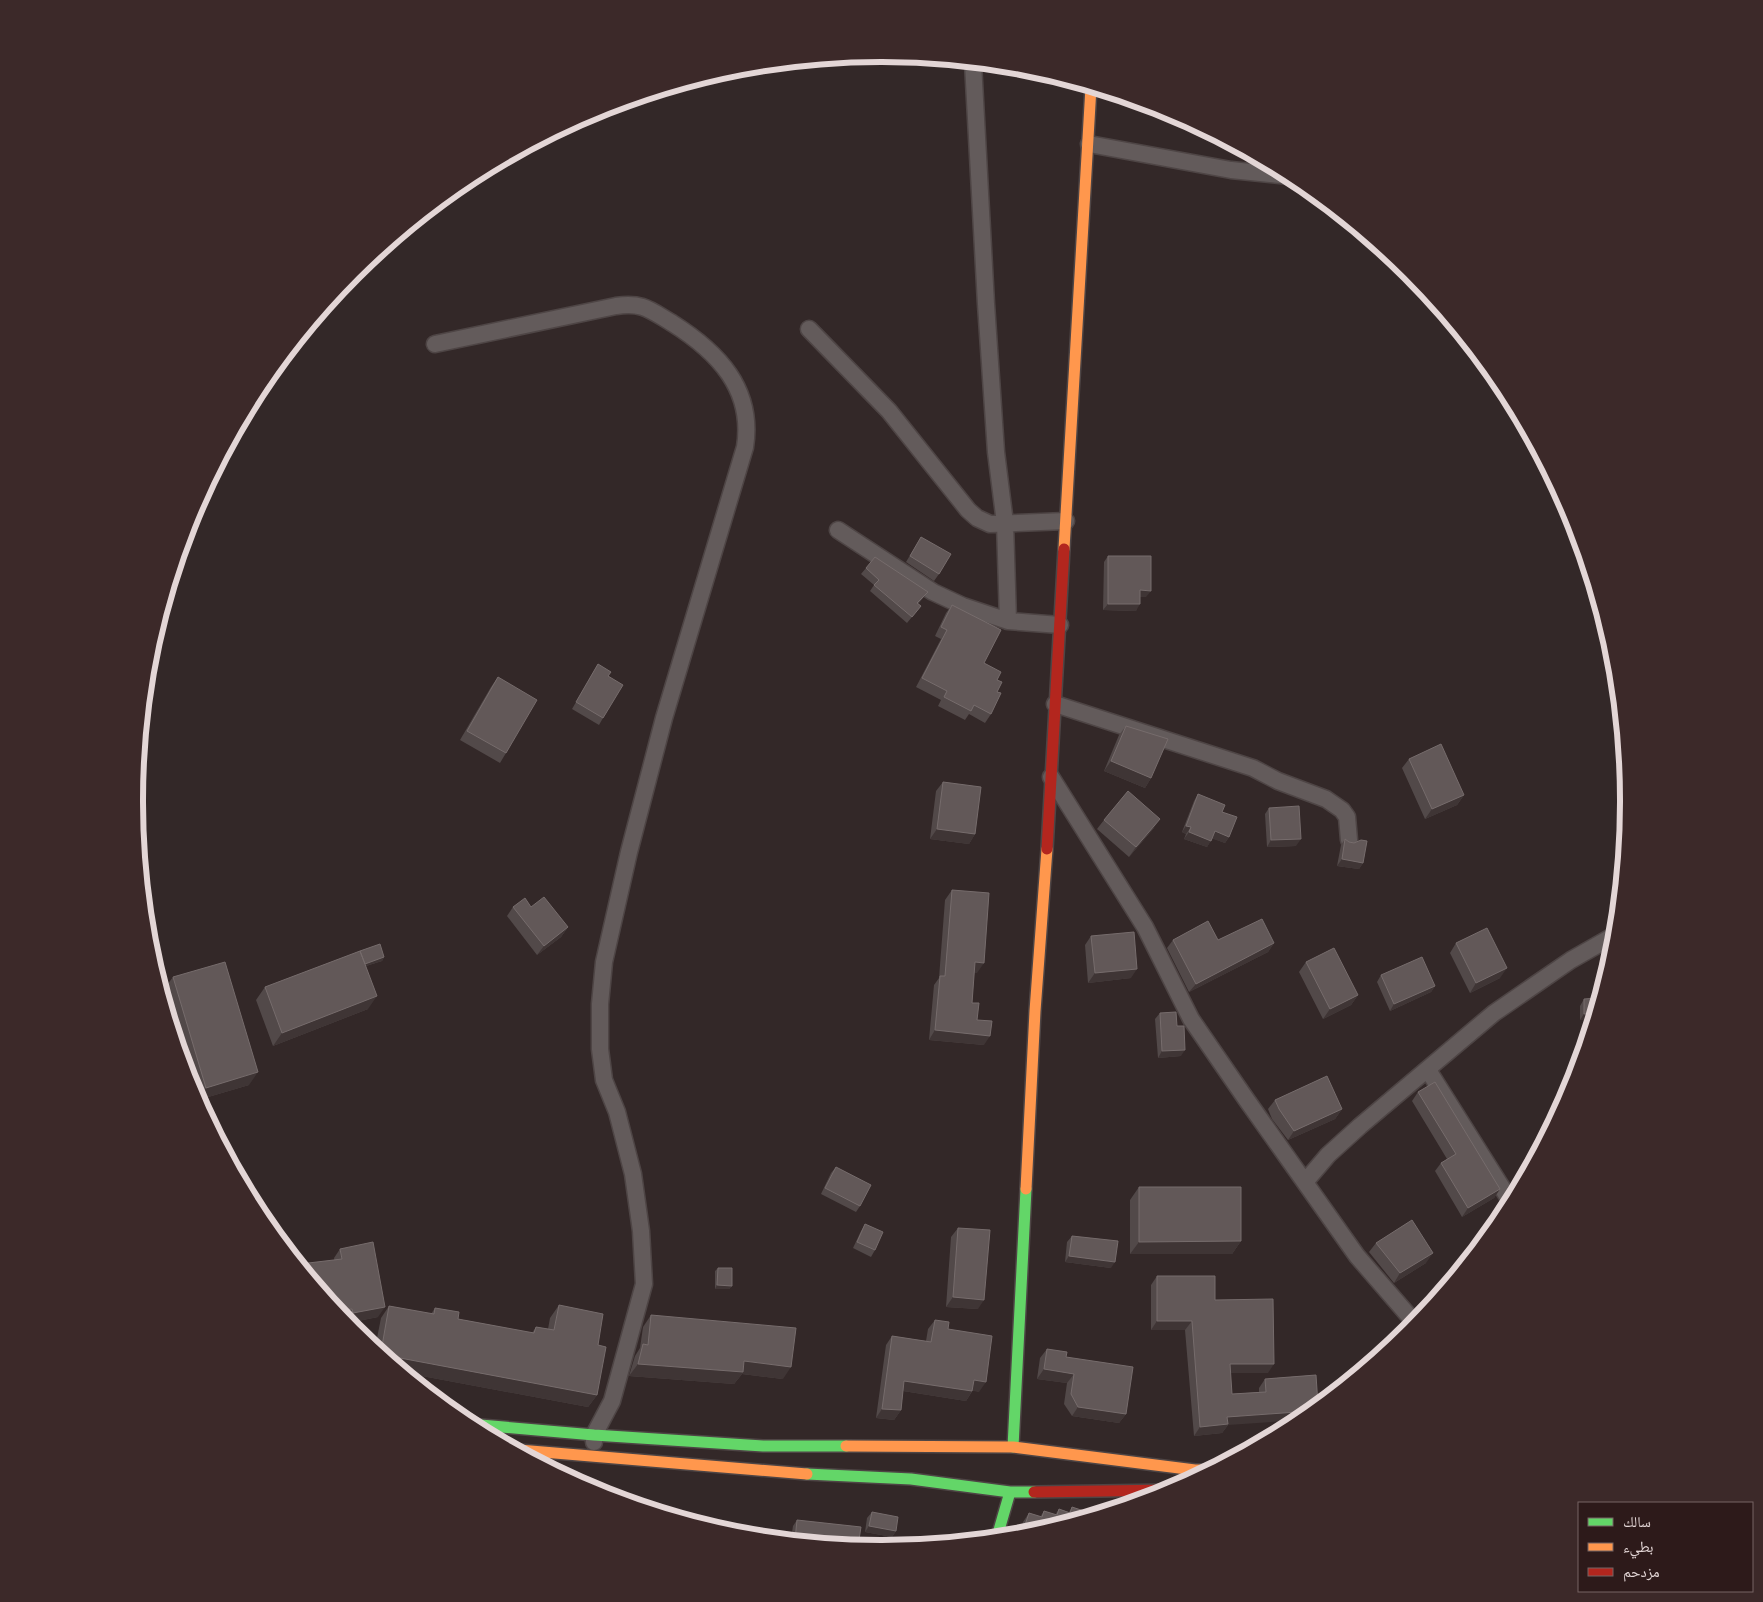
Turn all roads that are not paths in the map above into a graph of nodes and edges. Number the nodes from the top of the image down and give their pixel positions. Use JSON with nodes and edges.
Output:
{"nodes":[{"id":1,"x":973,"y":69,"type":"edge"},
{"id":2,"x":1091,"y":93,"type":"edge"},
{"id":3,"x":1089,"y":144,"type":"junction"},
{"id":4,"x":1272,"y":174,"type":"edge"},
{"id":5,"x":809,"y":329,"type":"dead end"},
{"id":6,"x":435,"y":344,"type":"dead end"},
{"id":7,"x":1066,"y":521,"type":"junction"},
{"id":8,"x":1004,"y":524,"type":"junction"},
{"id":9,"x":838,"y":530,"type":"dead end"},
{"id":10,"x":1008,"y":621,"type":"junction"},
{"id":11,"x":1060,"y":625,"type":"junction"},
{"id":12,"x":1055,"y":704,"type":"junction"},
{"id":13,"x":1050,"y":777,"type":"junction"},
{"id":14,"x":1349,"y":840,"type":"edge"},
{"id":15,"x":1607,"y":941,"type":"edge"},
{"id":16,"x":1428,"y":1070,"type":"junction"},
{"id":17,"x":1305,"y":1182,"type":"junction"},
{"id":18,"x":1506,"y":1194,"type":"edge"},
{"id":19,"x":1410,"y":1317,"type":"edge"},
{"id":20,"x":488,"y":1426,"type":"edge"},
{"id":21,"x":594,"y":1435,"type":"junction"},
{"id":22,"x":955,"y":1447,"type":"junction"},
{"id":23,"x":1013,"y":1447,"type":"junction"},
{"id":24,"x":532,"y":1451,"type":"edge"},
{"id":25,"x":593,"y":1457,"type":"junction"},
{"id":26,"x":761,"y":1458,"type":"junction"},
{"id":27,"x":1186,"y":1473,"type":"edge"},
{"id":28,"x":1059,"y":1479,"type":"dead end"},
{"id":29,"x":951,"y":1484,"type":"junction"},
{"id":30,"x":1145,"y":1490,"type":"edge"},
{"id":31,"x":1056,"y":1491,"type":"junction"},
{"id":32,"x":1010,"y":1492,"type":"junction"},
{"id":33,"x":999,"y":1529,"type":"edge"}],
"edges":[{"from":1,"to":8,"type":"street"},
{"from":2,"to":3,"type":"main road"},
{"from":3,"to":4,"type":"street"},
{"from":3,"to":7,"type":"main road"},
{"from":5,"to":8,"type":"street"},
{"from":6,"to":21,"type":"street"},
{"from":7,"to":8,"type":"street"},
{"from":7,"to":11,"type":"main road"},
{"from":8,"to":10,"type":"street"},
{"from":9,"to":10,"type":"street"},
{"from":10,"to":11,"type":"street"},
{"from":11,"to":12,"type":"main road"},
{"from":12,"to":13,"type":"main road"},
{"from":12,"to":14,"type":"street"},
{"from":13,"to":17,"type":"street"},
{"from":13,"to":23,"type":"main road"},
{"from":15,"to":16,"type":"street"},
{"from":16,"to":17,"type":"street"},
{"from":16,"to":18,"type":"street"},
{"from":17,"to":19,"type":"street"},
{"from":20,"to":21,"type":"main road"},
{"from":21,"to":25,"type":"street"},
{"from":21,"to":26,"type":"main road"},
{"from":22,"to":23,"type":"main road"},
{"from":22,"to":26,"type":"main road"},
{"from":22,"to":29,"type":"main road"},
{"from":23,"to":27,"type":"main road"},
{"from":24,"to":25,"type":"main road"},
{"from":25,"to":26,"type":"main road"},
{"from":26,"to":29,"type":"main road"},
{"from":28,"to":31,"type":"main road"},
{"from":29,"to":32,"type":"main road"},
{"from":30,"to":31,"type":"main road"},
{"from":31,"to":32,"type":"main road"},
{"from":32,"to":33,"type":"main road"}]}
